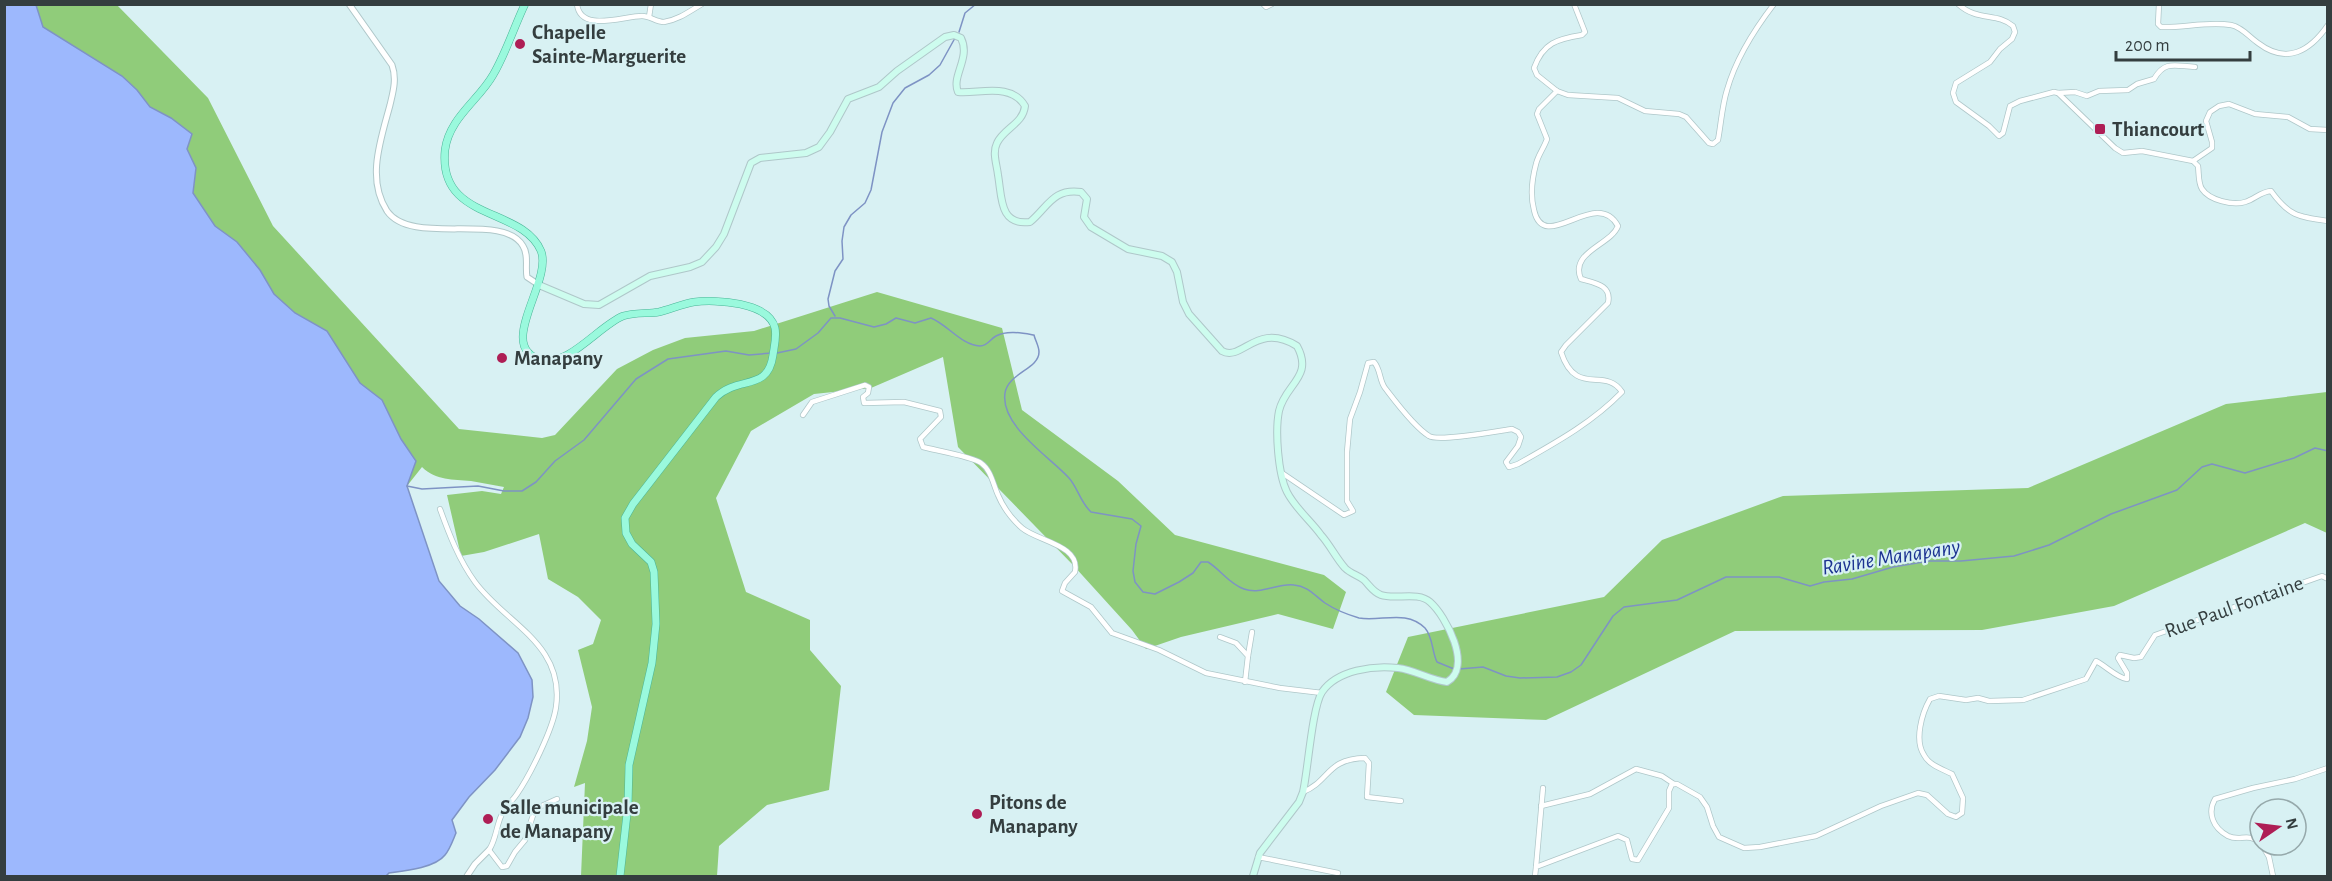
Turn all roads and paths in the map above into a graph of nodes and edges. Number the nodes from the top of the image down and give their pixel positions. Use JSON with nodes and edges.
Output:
{"nodes":[{"id":1,"x":349,"y":4,"type":"edge"},
{"id":2,"x":525,"y":4,"type":"edge"},
{"id":3,"x":577,"y":4,"type":"edge"},
{"id":4,"x":651,"y":4,"type":"edge"},
{"id":5,"x":702,"y":4,"type":"edge"},
{"id":6,"x":1263,"y":4,"type":"edge"},
{"id":7,"x":1272,"y":4,"type":"edge"},
{"id":8,"x":1574,"y":4,"type":"edge"},
{"id":9,"x":1774,"y":4,"type":"edge"},
{"id":10,"x":1958,"y":4,"type":"edge"},
{"id":11,"x":2159,"y":4,"type":"edge"},
{"id":12,"x":649,"y":17,"type":"junction"},
{"id":13,"x":2328,"y":25,"type":"edge"},
{"id":14,"x":2195,"y":67,"type":"dead end"},
{"id":15,"x":1557,"y":91,"type":"junction"},
{"id":16,"x":2058,"y":93,"type":"junction"},
{"id":17,"x":2328,"y":130,"type":"edge"},
{"id":18,"x":2193,"y":162,"type":"junction"},
{"id":19,"x":2328,"y":221,"type":"edge"},
{"id":20,"x":539,"y":285,"type":"junction"},
{"id":21,"x":803,"y":415,"type":"dead end"},
{"id":22,"x":1282,"y":473,"type":"junction"},
{"id":23,"x":440,"y":508,"type":"dead end"},
{"id":24,"x":2328,"y":579,"type":"edge"},
{"id":25,"x":1252,"y":632,"type":"dead end"},
{"id":26,"x":1220,"y":637,"type":"dead end"},
{"id":27,"x":1248,"y":656,"type":"junction"},
{"id":28,"x":1245,"y":682,"type":"junction"},
{"id":29,"x":1322,"y":693,"type":"junction"},
{"id":30,"x":2328,"y":768,"type":"edge"},
{"id":31,"x":1674,"y":784,"type":"junction"},
{"id":32,"x":1543,"y":788,"type":"dead end"},
{"id":33,"x":1303,"y":792,"type":"junction"},
{"id":34,"x":557,"y":799,"type":"dead end"},
{"id":35,"x":1401,"y":801,"type":"dead end"},
{"id":36,"x":1541,"y":806,"type":"junction"},
{"id":37,"x":2248,"y":837,"type":"edge"},
{"id":38,"x":489,"y":850,"type":"junction"},
{"id":39,"x":1258,"y":857,"type":"junction"},
{"id":40,"x":2269,"y":857,"type":"edge"},
{"id":41,"x":1536,"y":867,"type":"junction"},
{"id":42,"x":1338,"y":873,"type":"dead end"},
{"id":43,"x":467,"y":876,"type":"edge"},
{"id":44,"x":620,"y":876,"type":"edge"},
{"id":45,"x":1253,"y":876,"type":"edge"},
{"id":46,"x":1535,"y":876,"type":"edge"},
{"id":47,"x":2272,"y":876,"type":"edge"}],
"edges":[{"from":1,"to":20,"type":"street"},
{"from":2,"to":20,"type":"main road"},
{"from":3,"to":12,"type":"street"},
{"from":4,"to":12,"type":"street"},
{"from":5,"to":12,"type":"street"},
{"from":6,"to":7,"type":"street"},
{"from":8,"to":15,"type":"street"},
{"from":9,"to":15,"type":"street"},
{"from":10,"to":16,"type":"street"},
{"from":11,"to":13,"type":"street"},
{"from":14,"to":16,"type":"street"},
{"from":15,"to":22,"type":"street"},
{"from":16,"to":18,"type":"street"},
{"from":17,"to":18,"type":"street"},
{"from":18,"to":19,"type":"street"},
{"from":20,"to":22,"type":"main road"},
{"from":20,"to":44,"type":"main road"},
{"from":21,"to":28,"type":"street"},
{"from":22,"to":29,"type":"main road"},
{"from":23,"to":38,"type":"street"},
{"from":24,"to":31,"type":"street","name":"Rue Paul Fontaine"},
{"from":25,"to":27,"type":"street"},
{"from":26,"to":27,"type":"street"},
{"from":27,"to":28,"type":"street"},
{"from":28,"to":29,"type":"street"},
{"from":29,"to":33,"type":"main road"},
{"from":30,"to":37,"type":"street"},
{"from":31,"to":36,"type":"street"},
{"from":31,"to":41,"type":"street"},
{"from":32,"to":36,"type":"street"},
{"from":33,"to":35,"type":"street"},
{"from":33,"to":39,"type":"main road"},
{"from":34,"to":38,"type":"street"},
{"from":36,"to":41,"type":"street"},
{"from":38,"to":43,"type":"street"},
{"from":39,"to":42,"type":"street"},
{"from":39,"to":45,"type":"main road"},
{"from":40,"to":47,"type":"street"},
{"from":41,"to":46,"type":"street"}]}
